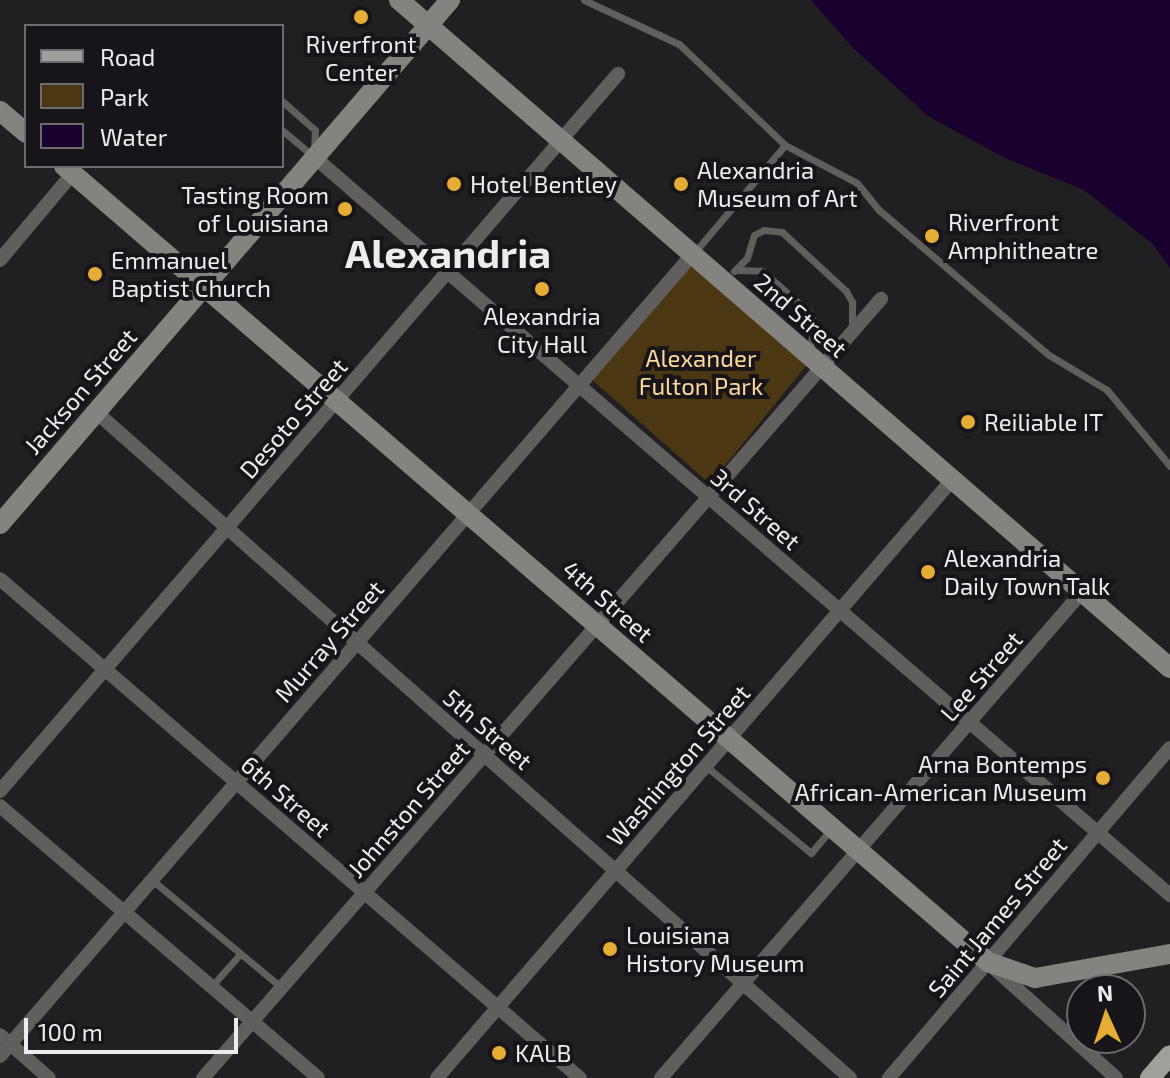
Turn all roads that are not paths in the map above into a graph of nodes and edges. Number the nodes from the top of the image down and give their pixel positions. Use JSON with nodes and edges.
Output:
{"nodes":[{"id":1,"x":399,"y":0,"type":"edge"},
{"id":2,"x":450,"y":0,"type":"edge"},
{"id":3,"x":584,"y":0,"type":"edge"},
{"id":4,"x":427,"y":26,"type":"junction"},
{"id":5,"x":618,"y":74,"type":"dead end"},
{"id":6,"x":284,"y":103,"type":"edge"},
{"id":7,"x":0,"y":111,"type":"edge"},
{"id":8,"x":24,"y":131,"type":"edge"},
{"id":9,"x":284,"y":132,"type":"edge"},
{"id":10,"x":561,"y":141,"type":"junction"},
{"id":11,"x":785,"y":145,"type":"junction"},
{"id":12,"x":313,"y":156,"type":"junction"},
{"id":13,"x":68,"y":170,"type":"edge"},
{"id":14,"x":692,"y":255,"type":"junction"},
{"id":15,"x":0,"y":260,"type":"edge"},
{"id":16,"x":448,"y":272,"type":"junction"},
{"id":17,"x":724,"y":272,"type":"junction"},
{"id":18,"x":204,"y":286,"type":"junction"},
{"id":19,"x":881,"y":299,"type":"dead end"},
{"id":20,"x":850,"y":335,"type":"junction"},
{"id":21,"x":822,"y":367,"type":"junction"},
{"id":22,"x":579,"y":385,"type":"junction"},
{"id":23,"x":337,"y":401,"type":"junction"},
{"id":24,"x":96,"y":412,"type":"junction"},
{"id":25,"x":1170,"y":466,"type":"edge"},
{"id":26,"x":952,"y":480,"type":"junction"},
{"id":27,"x":709,"y":497,"type":"junction"},
{"id":28,"x":468,"y":514,"type":"junction"},
{"id":29,"x":0,"y":524,"type":"edge"},
{"id":30,"x":227,"y":528,"type":"junction"},
{"id":31,"x":0,"y":579,"type":"edge"},
{"id":32,"x":1082,"y":592,"type":"junction"},
{"id":33,"x":840,"y":610,"type":"junction"},
{"id":34,"x":597,"y":625,"type":"junction"},
{"id":35,"x":357,"y":643,"type":"junction"},
{"id":36,"x":1170,"y":668,"type":"edge"},
{"id":37,"x":105,"y":669,"type":"junction"},
{"id":38,"x":970,"y":723,"type":"junction"},
{"id":39,"x":729,"y":739,"type":"junction"},
{"id":40,"x":1170,"y":748,"type":"edge"},
{"id":41,"x":484,"y":755,"type":"junction"},
{"id":42,"x":707,"y":767,"type":"junction"},
{"id":43,"x":236,"y":782,"type":"junction"},
{"id":44,"x":0,"y":791,"type":"edge"},
{"id":45,"x":0,"y":806,"type":"edge"},
{"id":46,"x":831,"y":828,"type":"junction"},
{"id":47,"x":1098,"y":833,"type":"junction"},
{"id":48,"x":860,"y":852,"type":"junction"},
{"id":49,"x":616,"y":871,"type":"junction"},
{"id":50,"x":152,"y":880,"type":"junction"},
{"id":51,"x":365,"y":893,"type":"junction"},
{"id":52,"x":1170,"y":895,"type":"edge"},
{"id":53,"x":124,"y":912,"type":"junction"},
{"id":54,"x":240,"y":954,"type":"junction"},
{"id":55,"x":1170,"y":954,"type":"edge"},
{"id":56,"x":988,"y":962,"type":"junction"},
{"id":57,"x":744,"y":984,"type":"junction"},
{"id":58,"x":211,"y":987,"type":"junction"},
{"id":59,"x":282,"y":988,"type":"junction"},
{"id":60,"x":498,"y":1007,"type":"junction"},
{"id":61,"x":252,"y":1022,"type":"junction"},
{"id":62,"x":5,"y":1039,"type":"edge"},
{"id":63,"x":1170,"y":1055,"type":"edge"},
{"id":64,"x":0,"y":1056,"type":"edge"},
{"id":65,"x":49,"y":1078,"type":"edge"},
{"id":66,"x":203,"y":1078,"type":"edge"},
{"id":67,"x":318,"y":1078,"type":"edge"},
{"id":68,"x":437,"y":1078,"type":"edge"},
{"id":69,"x":580,"y":1078,"type":"edge"},
{"id":70,"x":661,"y":1078,"type":"edge"},
{"id":71,"x":850,"y":1078,"type":"edge"},
{"id":72,"x":889,"y":1078,"type":"edge"},
{"id":73,"x":1116,"y":1078,"type":"edge"},
{"id":74,"x":1150,"y":1078,"type":"edge"}],
"edges":[{"from":1,"to":4,"type":"main road","name":"2nd Street"},
{"from":2,"to":4,"type":"main road","name":"Jackson Street"},
{"from":3,"to":11,"type":"lane"},
{"from":4,"to":10,"type":"main road","name":"2nd Street"},
{"from":4,"to":12,"type":"main road","name":"Jackson Street"},
{"from":5,"to":10,"type":"street","name":"Desoto Street"},
{"from":6,"to":12,"type":"lane"},
{"from":7,"to":8,"type":"main road"},
{"from":9,"to":12,"type":"lane"},
{"from":10,"to":14,"type":"main road","name":"2nd Street"},
{"from":10,"to":16,"type":"street","name":"Desoto Street"},
{"from":11,"to":14,"type":"lane"},
{"from":11,"to":25,"type":"lane"},
{"from":12,"to":16,"type":"street","name":"3rd Street"},
{"from":12,"to":18,"type":"main road","name":"Jackson Street"},
{"from":13,"to":15,"type":"street"},
{"from":13,"to":18,"type":"main road","name":"4th Street"},
{"from":14,"to":17,"type":"main road","name":"2nd Street"},
{"from":14,"to":22,"type":"street","name":"Murray Street"},
{"from":16,"to":22,"type":"street","name":"3rd Street"},
{"from":16,"to":23,"type":"street","name":"Desoto Street"},
{"from":17,"to":20,"type":"lane"},
{"from":17,"to":21,"type":"main road","name":"2nd Street"},
{"from":17,"to":21,"type":"lane"},
{"from":18,"to":23,"type":"main road","name":"4th Street"},
{"from":18,"to":24,"type":"main road","name":"Jackson Street"},
{"from":19,"to":20,"type":"street","name":"Johnston Street"},
{"from":20,"to":21,"type":"street","name":"Johnston Street"},
{"from":21,"to":26,"type":"main road","name":"2nd Street"},
{"from":21,"to":27,"type":"street","name":"Johnston Street"},
{"from":22,"to":27,"type":"street","name":"3rd Street"},
{"from":22,"to":28,"type":"street","name":"Murray Street"},
{"from":23,"to":28,"type":"main road","name":"4th Street"},
{"from":23,"to":30,"type":"street","name":"Desoto Street"},
{"from":24,"to":29,"type":"main road","name":"Jackson Street"},
{"from":24,"to":30,"type":"street","name":"5th Street"},
{"from":26,"to":32,"type":"main road","name":"2nd Street"},
{"from":26,"to":33,"type":"street","name":"Washington Street"},
{"from":27,"to":33,"type":"street","name":"3rd Street"},
{"from":27,"to":34,"type":"street","name":"Johnston Street"},
{"from":28,"to":34,"type":"main road","name":"4th Street"},
{"from":28,"to":35,"type":"street","name":"Murray Street"},
{"from":30,"to":35,"type":"street","name":"5th Street"},
{"from":30,"to":37,"type":"street","name":"Desoto Street"},
{"from":31,"to":37,"type":"street","name":"6th Street"},
{"from":32,"to":36,"type":"main road","name":"2nd Street"},
{"from":32,"to":38,"type":"street","name":"Lee Street"},
{"from":33,"to":38,"type":"street","name":"3rd Street"},
{"from":33,"to":39,"type":"street","name":"Washington Street"},
{"from":34,"to":39,"type":"main road","name":"4th Street"},
{"from":34,"to":41,"type":"street","name":"Johnston Street"},
{"from":35,"to":41,"type":"street","name":"5th Street"},
{"from":35,"to":43,"type":"street","name":"Murray Street"},
{"from":37,"to":43,"type":"street","name":"6th Street"},
{"from":37,"to":44,"type":"street","name":"Desoto Street"},
{"from":38,"to":47,"type":"street","name":"3rd Street"},
{"from":38,"to":48,"type":"street","name":"Lee Street"},
{"from":39,"to":42,"type":"street","name":"Washington Street"},
{"from":39,"to":46,"type":"main road","name":"4th Street"},
{"from":40,"to":47,"type":"street","name":"Saint James Street"},
{"from":41,"to":49,"type":"street","name":"5th Street"},
{"from":41,"to":51,"type":"street","name":"Johnston Street"},
{"from":42,"to":46,"type":"lane"},
{"from":42,"to":49,"type":"street","name":"Washington Street"},
{"from":43,"to":50,"type":"street","name":"Murray Street"},
{"from":43,"to":51,"type":"street","name":"6th Street"},
{"from":45,"to":53,"type":"street"},
{"from":46,"to":48,"type":"main road","name":"4th Street"},
{"from":47,"to":52,"type":"street","name":"3rd Street"},
{"from":47,"to":56,"type":"street","name":"Saint James Street"},
{"from":48,"to":56,"type":"main road","name":"4th Street"},
{"from":48,"to":57,"type":"street","name":"Lee Street"},
{"from":49,"to":57,"type":"street","name":"5th Street"},
{"from":49,"to":60,"type":"street","name":"Washington Street"},
{"from":50,"to":53,"type":"street","name":"Murray Street"},
{"from":50,"to":54,"type":"lane"},
{"from":51,"to":59,"type":"street","name":"Johnston Street"},
{"from":51,"to":60,"type":"street","name":"6th Street"},
{"from":53,"to":58,"type":"street"},
{"from":53,"to":62,"type":"street","name":"Murray Street"},
{"from":54,"to":58,"type":"lane"},
{"from":54,"to":59,"type":"lane"},
{"from":55,"to":56,"type":"main road"},
{"from":56,"to":72,"type":"street","name":"Saint James Street"},
{"from":56,"to":73,"type":"street","name":"4th Street"},
{"from":57,"to":70,"type":"street","name":"Lee Street"},
{"from":57,"to":71,"type":"street","name":"5th Street"},
{"from":58,"to":61,"type":"street"},
{"from":59,"to":61,"type":"street","name":"Johnston Street"},
{"from":60,"to":68,"type":"street","name":"Washington Street"},
{"from":60,"to":69,"type":"street","name":"6th Street"},
{"from":61,"to":66,"type":"street","name":"Johnston Street"},
{"from":61,"to":67,"type":"street"},
{"from":62,"to":64,"type":"street","name":"Murray Street"},
{"from":62,"to":65,"type":"street"},
{"from":63,"to":74,"type":"main road"}]}
